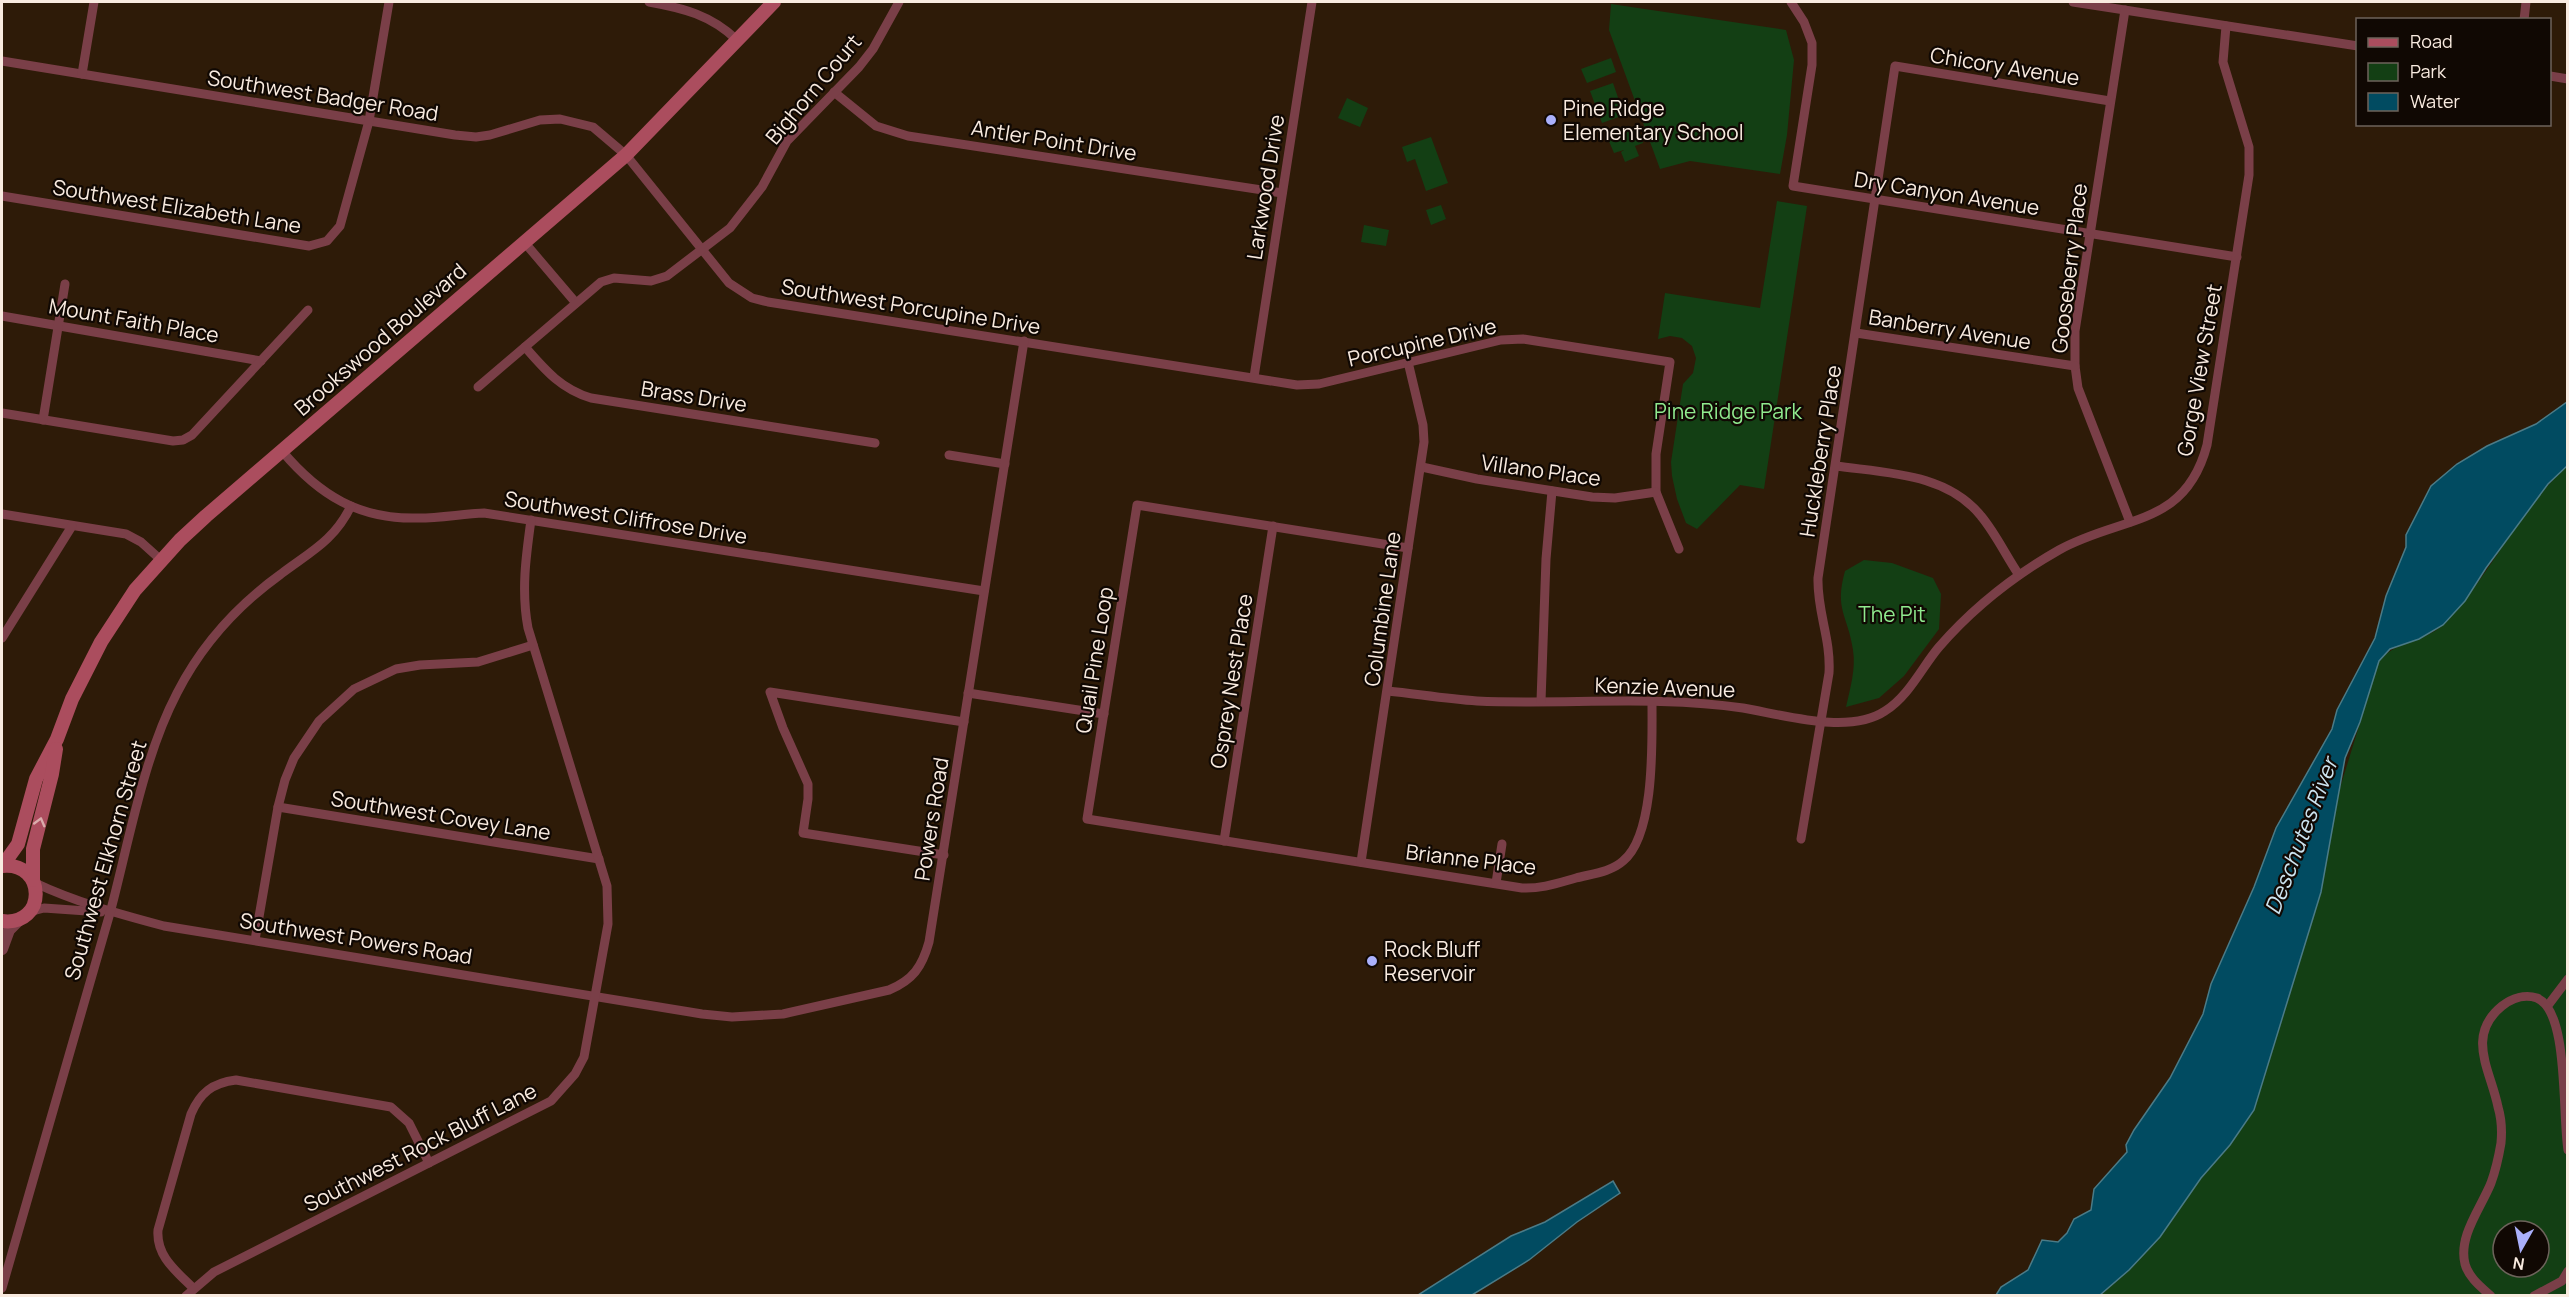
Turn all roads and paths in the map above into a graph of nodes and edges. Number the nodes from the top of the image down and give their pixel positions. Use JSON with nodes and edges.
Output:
{"nodes":[{"id":1,"x":94,"y":2,"type":"edge"},
{"id":2,"x":389,"y":2,"type":"edge"},
{"id":3,"x":649,"y":2,"type":"edge"},
{"id":4,"x":774,"y":2,"type":"edge"},
{"id":5,"x":899,"y":2,"type":"edge"},
{"id":6,"x":1312,"y":2,"type":"edge"},
{"id":7,"x":1791,"y":2,"type":"edge"},
{"id":8,"x":2073,"y":2,"type":"edge"},
{"id":9,"x":2526,"y":2,"type":"edge"},
{"id":10,"x":2125,"y":10,"type":"junction"},
{"id":11,"x":2524,"y":18,"type":"edge"},
{"id":12,"x":2226,"y":26,"type":"junction"},
{"id":13,"x":737,"y":40,"type":"junction"},
{"id":14,"x":2356,"y":46,"type":"edge"},
{"id":15,"x":2,"y":61,"type":"edge"},
{"id":16,"x":1895,"y":66,"type":"joint"},
{"id":17,"x":82,"y":74,"type":"junction"},
{"id":18,"x":2551,"y":76,"type":"edge"},
{"id":19,"x":2568,"y":79,"type":"edge"},
{"id":20,"x":834,"y":92,"type":"junction"},
{"id":21,"x":2110,"y":101,"type":"junction"},
{"id":22,"x":369,"y":122,"type":"junction"},
{"id":23,"x":627,"y":155,"type":"junction"},
{"id":24,"x":1282,"y":193,"type":"junction"},
{"id":25,"x":2,"y":196,"type":"edge"},
{"id":26,"x":1876,"y":200,"type":"junction"},
{"id":27,"x":2090,"y":234,"type":"junction"},
{"id":28,"x":525,"y":243,"type":"junction"},
{"id":29,"x":703,"y":250,"type":"junction"},
{"id":30,"x":2237,"y":257,"type":"junction"},
{"id":31,"x":65,"y":285,"type":"dead end"},
{"id":32,"x":576,"y":303,"type":"junction"},
{"id":33,"x":308,"y":310,"type":"dead end"},
{"id":34,"x":2,"y":316,"type":"edge"},
{"id":35,"x":59,"y":326,"type":"junction"},
{"id":36,"x":1856,"y":333,"type":"junction"},
{"id":37,"x":1024,"y":341,"type":"junction"},
{"id":38,"x":525,"y":347,"type":"junction"},
{"id":39,"x":261,"y":361,"type":"junction"},
{"id":40,"x":1408,"y":362,"type":"junction"},
{"id":41,"x":2074,"y":366,"type":"junction"},
{"id":42,"x":1254,"y":377,"type":"junction"},
{"id":43,"x":478,"y":387,"type":"dead end"},
{"id":44,"x":2,"y":413,"type":"edge"},
{"id":45,"x":43,"y":420,"type":"junction"},
{"id":46,"x":875,"y":443,"type":"dead end"},
{"id":47,"x":282,"y":451,"type":"junction"},
{"id":48,"x":949,"y":455,"type":"dead end"},
{"id":49,"x":1005,"y":464,"type":"junction"},
{"id":50,"x":1836,"y":466,"type":"junction"},
{"id":51,"x":1422,"y":467,"type":"junction"},
{"id":52,"x":1552,"y":491,"type":"junction"},
{"id":53,"x":1656,"y":492,"type":"junction"},
{"id":54,"x":351,"y":506,"type":"junction"},
{"id":55,"x":2,"y":514,"type":"edge"},
{"id":56,"x":531,"y":520,"type":"junction"},
{"id":57,"x":2130,"y":522,"type":"junction"},
{"id":58,"x":72,"y":526,"type":"junction"},
{"id":59,"x":1273,"y":526,"type":"junction"},
{"id":60,"x":1408,"y":548,"type":"junction"},
{"id":61,"x":1679,"y":549,"type":"dead end"},
{"id":62,"x":161,"y":560,"type":"junction"},
{"id":63,"x":2019,"y":575,"type":"junction"},
{"id":64,"x":984,"y":591,"type":"junction"},
{"id":65,"x":2,"y":619,"type":"edge"},
{"id":66,"x":12,"y":621,"type":"junction"},
{"id":67,"x":2,"y":638,"type":"edge"},
{"id":68,"x":533,"y":645,"type":"junction"},
{"id":69,"x":1388,"y":691,"type":"junction"},
{"id":70,"x":968,"y":693,"type":"junction"},
{"id":71,"x":1541,"y":701,"type":"junction"},
{"id":72,"x":1652,"y":703,"type":"junction"},
{"id":73,"x":1104,"y":714,"type":"junction"},
{"id":74,"x":1822,"y":720,"type":"junction"},
{"id":75,"x":964,"y":722,"type":"junction"},
{"id":76,"x":57,"y":739,"type":"junction"},
{"id":77,"x":278,"y":807,"type":"junction"},
{"id":78,"x":1801,"y":840,"type":"dead end"},
{"id":79,"x":1224,"y":841,"type":"junction"},
{"id":80,"x":1502,"y":844,"type":"dead end"},
{"id":81,"x":944,"y":855,"type":"junction"},
{"id":82,"x":599,"y":859,"type":"junction"},
{"id":83,"x":1361,"y":862,"type":"junction"},
{"id":84,"x":2,"y":866,"type":"edge"},
{"id":85,"x":33,"y":881,"type":"junction"},
{"id":86,"x":1496,"y":883,"type":"junction"},
{"id":87,"x":110,"y":912,"type":"junction"},
{"id":88,"x":24,"y":916,"type":"junction"},
{"id":89,"x":2,"y":921,"type":"edge"},
{"id":90,"x":255,"y":940,"type":"junction"},
{"id":91,"x":2,"y":949,"type":"edge"},
{"id":92,"x":2568,"y":979,"type":"edge"},
{"id":93,"x":596,"y":996,"type":"junction"},
{"id":94,"x":2549,"y":1004,"type":"junction"},
{"id":95,"x":2567,"y":1068,"type":"edge"},
{"id":96,"x":2568,"y":1150,"type":"edge"},
{"id":97,"x":429,"y":1163,"type":"junction"},
{"id":98,"x":2568,"y":1271,"type":"edge"},
{"id":99,"x":2,"y":1288,"type":"edge"},
{"id":100,"x":189,"y":1292,"type":"edge"},
{"id":101,"x":2491,"y":1296,"type":"edge"},
{"id":102,"x":2534,"y":1296,"type":"edge"}],
"edges":[{"from":1,"to":17,"type":"street"},
{"from":2,"to":22,"type":"street","name":"Southwest Elizabeth Lane"},
{"from":3,"to":13,"type":"street"},
{"from":4,"to":13,"type":"main road","name":"Brookswood Boulevard"},
{"from":5,"to":20,"type":"street","name":"Bighorn Court"},
{"from":6,"to":24,"type":"street","name":"Larkwood Drive"},
{"from":7,"to":26,"type":"street","name":"Dry Canyon Avenue"},
{"from":8,"to":10,"type":"street"},
{"from":9,"to":11,"type":"street"},
{"from":10,"to":12,"type":"street"},
{"from":10,"to":21,"type":"street","name":"Gooseberry Place"},
{"from":12,"to":14,"type":"street"},
{"from":12,"to":30,"type":"street","name":"Gorge View Street"},
{"from":13,"to":23,"type":"main road","name":"Brookswood Boulevard"},
{"from":15,"to":17,"type":"street","name":"Southwest Badger Road"},
{"from":16,"to":21,"type":"street","name":"Chicory Avenue"},
{"from":16,"to":26,"type":"street","name":"Huckleberry Place"},
{"from":17,"to":22,"type":"street","name":"Southwest Badger Road"},
{"from":18,"to":19,"type":"street"},
{"from":20,"to":24,"type":"street","name":"Antler Point Drive"},
{"from":20,"to":29,"type":"street","name":"Bighorn Court"},
{"from":21,"to":27,"type":"street","name":"Gooseberry Place"},
{"from":22,"to":23,"type":"street","name":"Southwest Badger Road"},
{"from":22,"to":25,"type":"street","name":"Southwest Elizabeth Lane"},
{"from":23,"to":28,"type":"main road","name":"Brookswood Boulevard"},
{"from":23,"to":29,"type":"street","name":"Southwest Porcupine Drive"},
{"from":24,"to":42,"type":"street","name":"Larkwood Drive"},
{"from":26,"to":27,"type":"street","name":"Dry Canyon Avenue"},
{"from":26,"to":36,"type":"street","name":"Huckleberry Place"},
{"from":27,"to":30,"type":"street","name":"Dry Canyon Avenue"},
{"from":27,"to":41,"type":"street","name":"Gooseberry Place"},
{"from":28,"to":32,"type":"street"},
{"from":28,"to":47,"type":"main road","name":"Brookswood Boulevard"},
{"from":29,"to":32,"type":"street","name":"Bighorn Court"},
{"from":29,"to":37,"type":"street","name":"Southwest Porcupine Drive"},
{"from":30,"to":57,"type":"street","name":"Gorge View Street"},
{"from":31,"to":35,"type":"street"},
{"from":32,"to":38,"type":"street","name":"Bighorn Court"},
{"from":33,"to":39,"type":"street"},
{"from":34,"to":35,"type":"street","name":"Mount Faith Place"},
{"from":35,"to":39,"type":"street","name":"Mount Faith Place"},
{"from":35,"to":45,"type":"street"},
{"from":36,"to":41,"type":"street","name":"Banberry Avenue"},
{"from":36,"to":50,"type":"street","name":"Huckleberry Place"},
{"from":37,"to":42,"type":"street","name":"Southwest Porcupine Drive"},
{"from":37,"to":49,"type":"street","name":"Powers Road"},
{"from":38,"to":43,"type":"street","name":"Bighorn Court"},
{"from":38,"to":46,"type":"street","name":"Brass Drive"},
{"from":39,"to":45,"type":"street"},
{"from":40,"to":42,"type":"street","name":"Porcupine Drive"},
{"from":40,"to":51,"type":"street","name":"Columbine Lane"},
{"from":40,"to":53,"type":"street","name":"Porcupine Drive"},
{"from":41,"to":57,"type":"street","name":"Gooseberry Place"},
{"from":44,"to":45,"type":"street"},
{"from":47,"to":54,"type":"street","name":"Southwest Cliffrose Drive"},
{"from":47,"to":62,"type":"main road","name":"Brookswood Boulevard"},
{"from":48,"to":49,"type":"street"},
{"from":49,"to":64,"type":"street","name":"Powers Road"},
{"from":50,"to":63,"type":"street"},
{"from":50,"to":74,"type":"street","name":"Huckleberry Place"},
{"from":51,"to":52,"type":"street","name":"Villano Place"},
{"from":51,"to":60,"type":"street","name":"Columbine Lane"},
{"from":52,"to":53,"type":"street","name":"Villano Place"},
{"from":52,"to":71,"type":"street"},
{"from":53,"to":61,"type":"street"},
{"from":54,"to":56,"type":"street","name":"Southwest Cliffrose Drive"},
{"from":54,"to":87,"type":"street","name":"Southwest Elkhorn Street"},
{"from":55,"to":58,"type":"street"},
{"from":56,"to":64,"type":"street","name":"Southwest Cliffrose Drive"},
{"from":56,"to":68,"type":"street","name":"Southwest Rock Bluff Lane"},
{"from":57,"to":63,"type":"street","name":"Gorge View Street"},
{"from":58,"to":62,"type":"street"},
{"from":58,"to":66,"type":"street"},
{"from":59,"to":60,"type":"street","name":"Quail Pine Loop"},
{"from":59,"to":73,"type":"street","name":"Quail Pine Loop"},
{"from":59,"to":79,"type":"street","name":"Osprey Nest Place"},
{"from":60,"to":69,"type":"street","name":"Columbine Lane"},
{"from":62,"to":76,"type":"main road","name":"Brookswood Boulevard"},
{"from":63,"to":74,"type":"street","name":"Gorge View Street"},
{"from":64,"to":70,"type":"street","name":"Powers Road"},
{"from":65,"to":66,"type":"street"},
{"from":66,"to":67,"type":"street"},
{"from":68,"to":77,"type":"street"},
{"from":68,"to":82,"type":"street","name":"Southwest Rock Bluff Lane"},
{"from":69,"to":71,"type":"street","name":"Kenzie Avenue"},
{"from":69,"to":83,"type":"street","name":"Columbine Lane"},
{"from":70,"to":73,"type":"street"},
{"from":70,"to":75,"type":"street","name":"Powers Road"},
{"from":71,"to":72,"type":"street","name":"Kenzie Avenue"},
{"from":72,"to":74,"type":"street","name":"Kenzie Avenue"},
{"from":72,"to":86,"type":"street","name":"Brianne Place"},
{"from":73,"to":79,"type":"street","name":"Quail Pine Loop"},
{"from":74,"to":78,"type":"street","name":"Huckleberry Place"},
{"from":75,"to":81,"type":"street","name":"Powers Road"},
{"from":75,"to":81,"type":"street"},
{"from":76,"to":84,"type":"main road","name":"Brookswood Boulevard"},
{"from":85,"to":76,"type":"main road","name":"Brookswood Boulevard","one_way":true},
{"from":77,"to":82,"type":"street","name":"Southwest Covey Lane"},
{"from":77,"to":90,"type":"street"},
{"from":79,"to":83,"type":"street","name":"Quail Pine Loop"},
{"from":80,"to":86,"type":"street"},
{"from":81,"to":93,"type":"street","name":"Powers Road"},
{"from":82,"to":93,"type":"street","name":"Southwest Rock Bluff Lane"},
{"from":83,"to":86,"type":"street","name":"Brianne Place"},
{"from":84,"to":85,"type":"main road"},
{"from":85,"to":87,"type":"street"},
{"from":85,"to":88,"type":"main road","name":"Brookswood Boulevard"},
{"from":87,"to":88,"type":"street"},
{"from":87,"to":90,"type":"street","name":"Southwest Powers Road"},
{"from":87,"to":99,"type":"street","name":"Southwest Elkhorn Street"},
{"from":88,"to":89,"type":"main road"},
{"from":88,"to":91,"type":"street"},
{"from":90,"to":93,"type":"street","name":"Southwest Powers Road"},
{"from":92,"to":94,"type":"street"},
{"from":93,"to":97,"type":"street","name":"Southwest Rock Bluff Lane"},
{"from":94,"to":95,"type":"street"},
{"from":94,"to":101,"type":"street"},
{"from":95,"to":96,"type":"street"},
{"from":97,"to":100,"type":"street","name":"Southwest Rock Bluff Lane"},
{"from":97,"to":100,"type":"street"},
{"from":98,"to":102,"type":"street"}]}
